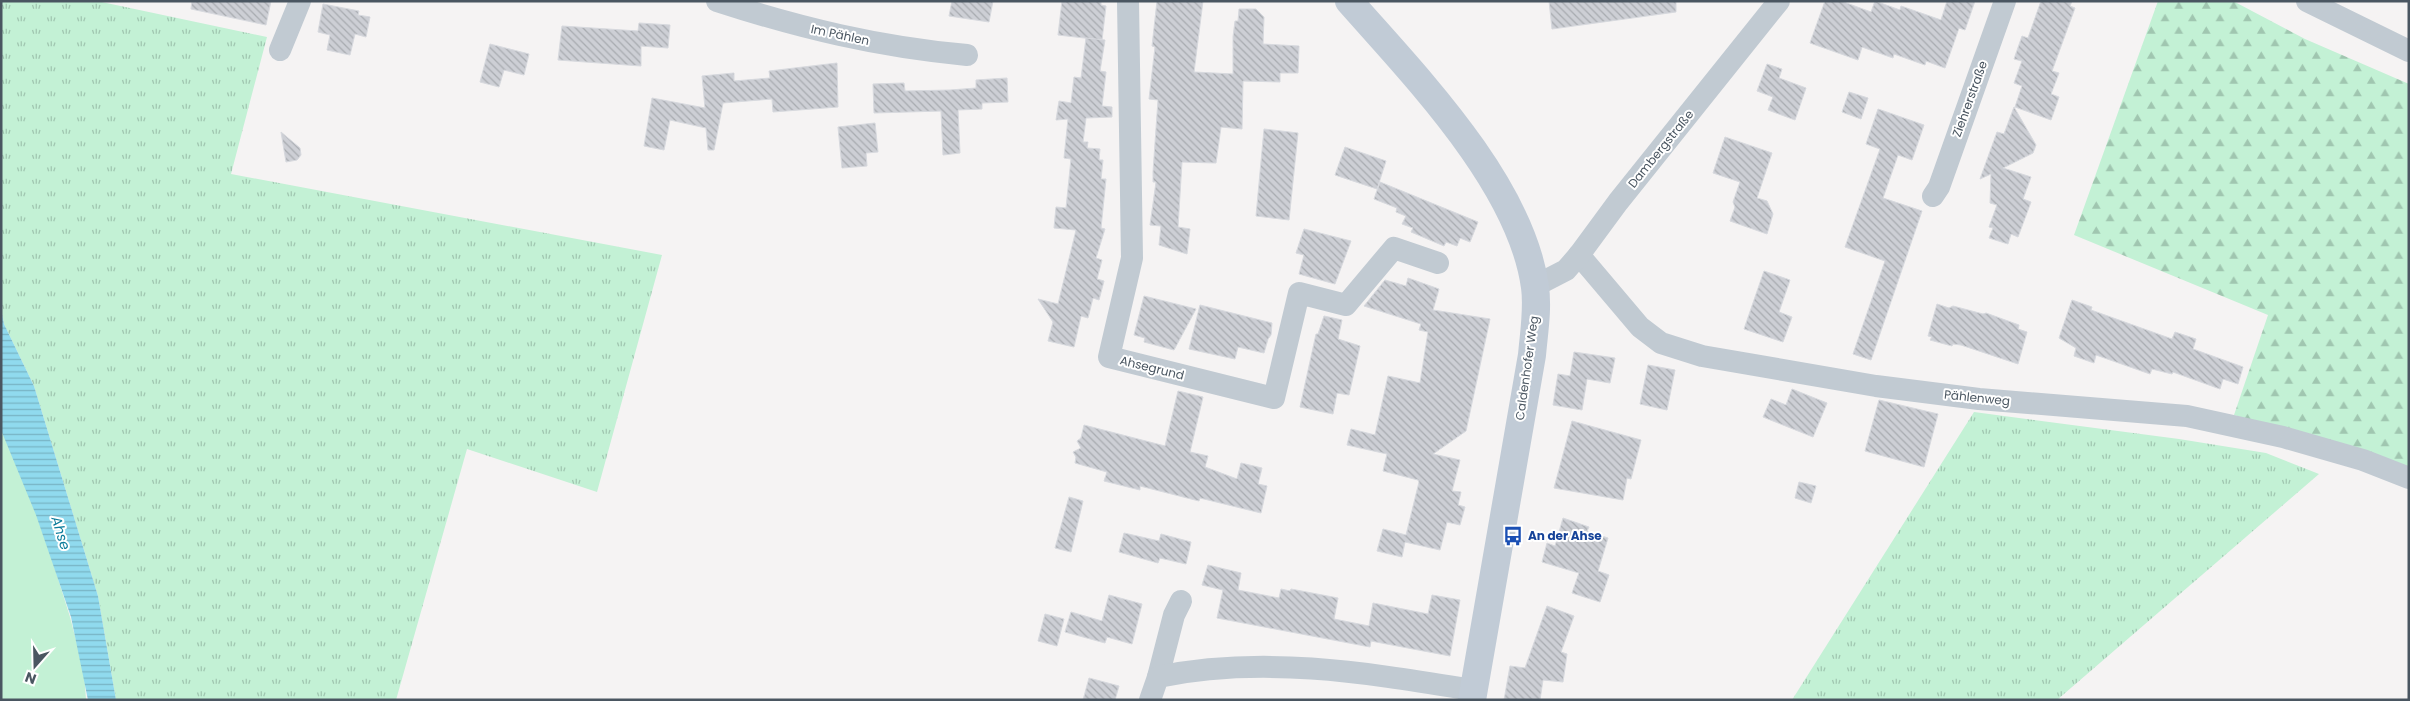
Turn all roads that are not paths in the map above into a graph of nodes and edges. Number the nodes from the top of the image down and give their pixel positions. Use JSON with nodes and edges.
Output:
{"nodes":[{"id":1,"x":300,"y":1,"type":"edge"},
{"id":2,"x":717,"y":1,"type":"edge"},
{"id":3,"x":1128,"y":1,"type":"edge"},
{"id":4,"x":1349,"y":1,"type":"edge"},
{"id":5,"x":1779,"y":1,"type":"edge"},
{"id":6,"x":2006,"y":1,"type":"edge"},
{"id":7,"x":2307,"y":1,"type":"edge"},
{"id":8,"x":280,"y":50,"type":"dead end"},
{"id":9,"x":2409,"y":51,"type":"edge"},
{"id":10,"x":967,"y":55,"type":"dead end"},
{"id":11,"x":1933,"y":196,"type":"dead end"},
{"id":12,"x":1579,"y":256,"type":"junction"},
{"id":13,"x":1438,"y":263,"type":"dead end"},
{"id":14,"x":1534,"y":286,"type":"junction"},
{"id":15,"x":2409,"y":478,"type":"edge"},
{"id":16,"x":1181,"y":601,"type":"dead end"},
{"id":17,"x":1158,"y":677,"type":"junction"},
{"id":18,"x":1472,"y":695,"type":"edge"},
{"id":19,"x":1150,"y":700,"type":"edge"}],
"edges":[{"from":1,"to":8,"type":"street"},
{"from":2,"to":10,"type":"street","name":"Im Pählen"},
{"from":3,"to":13,"type":"street","name":"Ahsegrund"},
{"from":4,"to":14,"type":"main road","name":"Caldenhofer Weg"},
{"from":5,"to":12,"type":"street","name":"Dambergstraße"},
{"from":6,"to":11,"type":"street","name":"Ziehrerstraße"},
{"from":7,"to":9,"type":"street"},
{"from":12,"to":14,"type":"street","name":"Dambergstraße"},
{"from":12,"to":15,"type":"street","name":"Pählenweg"},
{"from":14,"to":18,"type":"main road","name":"Caldenhofer Weg"},
{"from":16,"to":17,"type":"street"},
{"from":17,"to":18,"type":"street"},
{"from":17,"to":19,"type":"street"}]}
